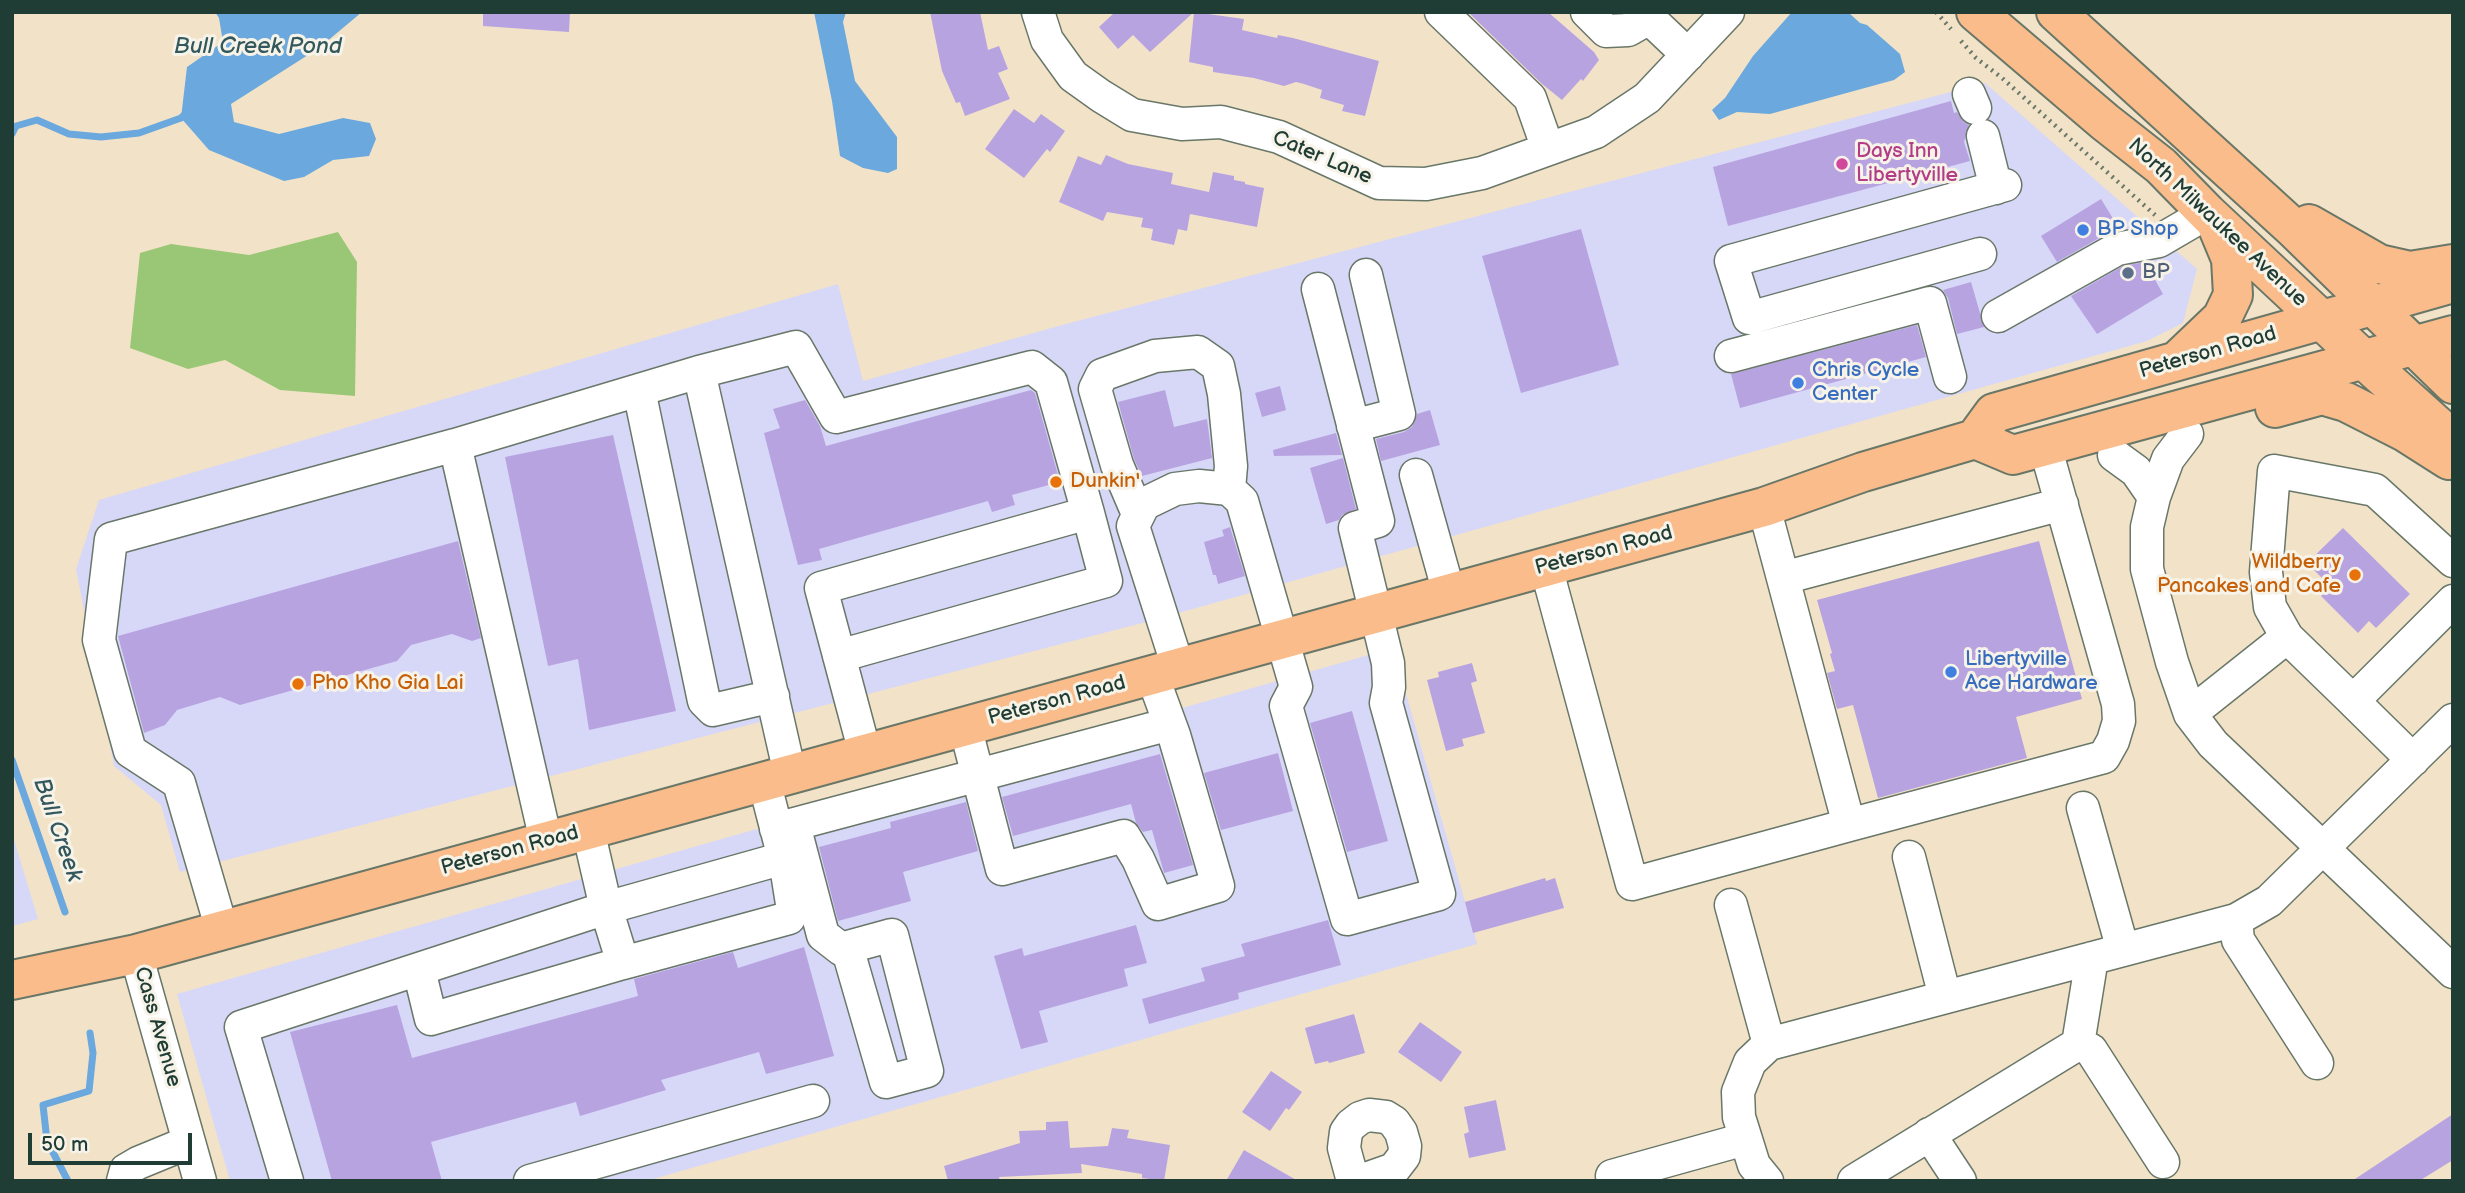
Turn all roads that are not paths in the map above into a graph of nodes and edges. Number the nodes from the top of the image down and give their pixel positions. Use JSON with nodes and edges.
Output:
{"nodes":[{"id":1,"x":1038,"y":12,"type":"edge"},
{"id":2,"x":1441,"y":12,"type":"edge"},
{"id":3,"x":1587,"y":12,"type":"edge"},
{"id":4,"x":1728,"y":12,"type":"edge"},
{"id":5,"x":1976,"y":12,"type":"edge"},
{"id":6,"x":2056,"y":12,"type":"edge"},
{"id":7,"x":1650,"y":15,"type":"edge"},
{"id":8,"x":1688,"y":55,"type":"junction"},
{"id":9,"x":1975,"y":113,"type":"dead end"},
{"id":10,"x":1548,"y":149,"type":"junction"},
{"id":11,"x":2264,"y":201,"type":"junction"},
{"id":12,"x":2211,"y":217,"type":"junction"},
{"id":13,"x":1980,"y":254,"type":"dead end"},
{"id":14,"x":2453,"y":264,"type":"edge"},
{"id":15,"x":1366,"y":275,"type":"dead end"},
{"id":16,"x":2453,"y":283,"type":"edge"},
{"id":17,"x":1318,"y":289,"type":"dead end"},
{"id":18,"x":2373,"y":306,"type":"junction"},
{"id":19,"x":1998,"y":316,"type":"dead end"},
{"id":20,"x":2322,"y":321,"type":"junction"},
{"id":21,"x":2453,"y":335,"type":"edge"},
{"id":22,"x":2413,"y":345,"type":"junction"},
{"id":23,"x":1731,"y":356,"type":"dead end"},
{"id":24,"x":2362,"y":358,"type":"junction"},
{"id":25,"x":2175,"y":362,"type":"junction"},
{"id":26,"x":699,"y":372,"type":"junction"},
{"id":27,"x":1950,"y":377,"type":"dead end"},
{"id":28,"x":2453,"y":384,"type":"edge"},
{"id":29,"x":639,"y":390,"type":"junction"},
{"id":30,"x":1353,"y":426,"type":"junction"},
{"id":31,"x":2187,"y":434,"type":"junction"},
{"id":32,"x":1975,"y":439,"type":"junction"},
{"id":33,"x":2453,"y":440,"type":"edge"},
{"id":34,"x":2056,"y":444,"type":"junction"},
{"id":35,"x":456,"y":445,"type":"junction"},
{"id":36,"x":2114,"y":454,"type":"junction"},
{"id":37,"x":2453,"y":462,"type":"edge"},
{"id":38,"x":1416,"y":475,"type":"dead end"},
{"id":39,"x":1229,"y":489,"type":"junction"},
{"id":40,"x":2154,"y":497,"type":"junction"},
{"id":41,"x":2062,"y":504,"type":"junction"},
{"id":42,"x":1764,"y":507,"type":"junction"},
{"id":43,"x":1088,"y":513,"type":"junction"},
{"id":44,"x":1138,"y":514,"type":"junction"},
{"id":45,"x":2453,"y":561,"type":"edge"},
{"id":46,"x":1546,"y":566,"type":"junction"},
{"id":47,"x":1783,"y":578,"type":"junction"},
{"id":48,"x":1450,"y":593,"type":"junction"},
{"id":49,"x":2453,"y":601,"type":"edge"},
{"id":50,"x":1376,"y":613,"type":"junction"},
{"id":51,"x":2287,"y":637,"type":"junction"},
{"id":52,"x":1283,"y":639,"type":"junction"},
{"id":53,"x":839,"y":656,"type":"junction"},
{"id":54,"x":1165,"y":671,"type":"junction"},
{"id":55,"x":772,"y":696,"type":"junction"},
{"id":56,"x":2353,"y":701,"type":"junction"},
{"id":57,"x":2190,"y":714,"type":"junction"},
{"id":58,"x":2453,"y":720,"type":"edge"},
{"id":59,"x":1170,"y":724,"type":"junction"},
{"id":60,"x":965,"y":726,"type":"junction"},
{"id":61,"x":865,"y":753,"type":"junction"},
{"id":62,"x":2413,"y":760,"type":"junction"},
{"id":63,"x":976,"y":774,"type":"junction"},
{"id":64,"x":777,"y":778,"type":"junction"},
{"id":65,"x":2083,"y":808,"type":"dead end"},
{"id":66,"x":1849,"y":825,"type":"junction"},
{"id":67,"x":588,"y":830,"type":"junction"},
{"id":68,"x":785,"y":837,"type":"junction"},
{"id":69,"x":546,"y":841,"type":"junction"},
{"id":70,"x":2322,"y":848,"type":"junction"},
{"id":71,"x":1909,"y":857,"type":"dead end"},
{"id":72,"x":1731,"y":905,"type":"dead end"},
{"id":73,"x":606,"y":908,"type":"junction"},
{"id":74,"x":2236,"y":920,"type":"junction"},
{"id":75,"x":222,"y":930,"type":"junction"},
{"id":76,"x":841,"y":949,"type":"dead end"},
{"id":77,"x":2123,"y":950,"type":"junction"},
{"id":78,"x":136,"y":954,"type":"junction"},
{"id":79,"x":2092,"y":958,"type":"junction"},
{"id":80,"x":623,"y":963,"type":"junction"},
{"id":81,"x":419,"y":970,"type":"junction"},
{"id":82,"x":2453,"y":972,"type":"edge"},
{"id":83,"x":12,"y":980,"type":"edge"},
{"id":84,"x":12,"y":996,"type":"edge"},
{"id":85,"x":1945,"y":997,"type":"junction"},
{"id":86,"x":2078,"y":1044,"type":"junction"},
{"id":87,"x":1769,"y":1045,"type":"junction"},
{"id":88,"x":2317,"y":1063,"type":"dead end"},
{"id":89,"x":813,"y":1101,"type":"dead end"},
{"id":90,"x":1929,"y":1134,"type":"junction"},
{"id":91,"x":1745,"y":1139,"type":"junction"},
{"id":92,"x":189,"y":1142,"type":"junction"},
{"id":93,"x":2163,"y":1162,"type":"dead end"},
{"id":94,"x":1612,"y":1176,"type":"dead end"},
{"id":95,"x":123,"y":1181,"type":"edge"},
{"id":96,"x":200,"y":1181,"type":"edge"},
{"id":97,"x":287,"y":1181,"type":"edge"},
{"id":98,"x":530,"y":1181,"type":"edge"},
{"id":99,"x":1353,"y":1181,"type":"edge"},
{"id":100,"x":1360,"y":1181,"type":"edge"},
{"id":101,"x":1767,"y":1181,"type":"edge"},
{"id":102,"x":1854,"y":1181,"type":"edge"},
{"id":103,"x":1960,"y":1181,"type":"edge"}],
"edges":[{"from":1,"to":10,"type":"street","name":"Cater Lane"},
{"from":2,"to":10,"type":"street"},
{"from":3,"to":7,"type":"street"},
{"from":4,"to":8,"type":"street","name":"Cater Lane"},
{"from":5,"to":12,"type":"main road","name":"North Milwaukee Avenue"},
{"from":6,"to":11,"type":"main road"},
{"from":7,"to":8,"type":"street"},
{"from":8,"to":10,"type":"street","name":"Cater Lane"},
{"from":9,"to":13,"type":"street"},
{"from":11,"to":14,"type":"main road"},
{"from":11,"to":18,"type":"main road"},
{"from":12,"to":19,"type":"street"},
{"from":12,"to":20,"type":"main road","name":"North Milwaukee Avenue"},
{"from":12,"to":25,"type":"main road"},
{"from":15,"to":30,"type":"street"},
{"from":16,"to":18,"type":"main road","name":"Peterson Road"},
{"from":17,"to":30,"type":"street"},
{"from":18,"to":20,"type":"main road","name":"Peterson Road"},
{"from":18,"to":22,"type":"main road"},
{"from":20,"to":24,"type":"main road","name":"North Milwaukee Avenue"},
{"from":20,"to":25,"type":"main road","name":"Peterson Road"},
{"from":21,"to":22,"type":"main road"},
{"from":22,"to":24,"type":"main road"},
{"from":22,"to":28,"type":"main road"},
{"from":23,"to":27,"type":"street"},
{"from":24,"to":33,"type":"main road","name":"North Milwaukee Avenue"},
{"from":24,"to":34,"type":"main road"},
{"from":25,"to":32,"type":"main road","name":"Peterson Road"},
{"from":26,"to":29,"type":"street"},
{"from":26,"to":43,"type":"street"},
{"from":26,"to":55,"type":"street"},
{"from":29,"to":35,"type":"street"},
{"from":29,"to":55,"type":"street"},
{"from":30,"to":50,"type":"street"},
{"from":31,"to":36,"type":"main road"},
{"from":31,"to":37,"type":"main road"},
{"from":31,"to":40,"type":"street"},
{"from":32,"to":34,"type":"main road"},
{"from":32,"to":42,"type":"main road","name":"Peterson Road"},
{"from":34,"to":36,"type":"main road"},
{"from":34,"to":41,"type":"street"},
{"from":35,"to":69,"type":"street"},
{"from":35,"to":75,"type":"street"},
{"from":36,"to":40,"type":"street"},
{"from":38,"to":48,"type":"street"},
{"from":39,"to":44,"type":"street"},
{"from":39,"to":44,"type":"street"},
{"from":39,"to":52,"type":"street"},
{"from":40,"to":57,"type":"street"},
{"from":41,"to":47,"type":"street"},
{"from":41,"to":66,"type":"street"},
{"from":42,"to":46,"type":"main road","name":"Peterson Road"},
{"from":42,"to":47,"type":"street"},
{"from":43,"to":53,"type":"street"},
{"from":43,"to":53,"type":"street"},
{"from":44,"to":54,"type":"street"},
{"from":45,"to":51,"type":"street"},
{"from":46,"to":48,"type":"main road","name":"Peterson Road"},
{"from":46,"to":66,"type":"street"},
{"from":47,"to":66,"type":"street"},
{"from":48,"to":50,"type":"main road","name":"Peterson Road"},
{"from":49,"to":56,"type":"street"},
{"from":50,"to":52,"type":"main road","name":"Peterson Road"},
{"from":50,"to":52,"type":"street"},
{"from":51,"to":56,"type":"street"},
{"from":51,"to":57,"type":"street"},
{"from":52,"to":54,"type":"main road","name":"Peterson Road"},
{"from":53,"to":61,"type":"street"},
{"from":54,"to":59,"type":"street"},
{"from":54,"to":60,"type":"main road","name":"Peterson Road"},
{"from":55,"to":64,"type":"street"},
{"from":56,"to":62,"type":"street"},
{"from":57,"to":70,"type":"street"},
{"from":58,"to":62,"type":"street"},
{"from":59,"to":63,"type":"street"},
{"from":59,"to":63,"type":"street"},
{"from":60,"to":61,"type":"main road","name":"Peterson Road"},
{"from":60,"to":63,"type":"street"},
{"from":61,"to":64,"type":"main road","name":"Peterson Road"},
{"from":62,"to":70,"type":"street"},
{"from":63,"to":68,"type":"street"},
{"from":64,"to":67,"type":"main road","name":"Peterson Road"},
{"from":64,"to":68,"type":"street"},
{"from":65,"to":77,"type":"street"},
{"from":67,"to":69,"type":"main road","name":"Peterson Road"},
{"from":67,"to":73,"type":"street"},
{"from":68,"to":73,"type":"street"},
{"from":68,"to":76,"type":"street"},
{"from":68,"to":80,"type":"street"},
{"from":69,"to":75,"type":"main road","name":"Peterson Road"},
{"from":70,"to":74,"type":"street"},
{"from":70,"to":82,"type":"street"},
{"from":71,"to":85,"type":"street"},
{"from":72,"to":87,"type":"street"},
{"from":73,"to":80,"type":"street"},
{"from":73,"to":81,"type":"street"},
{"from":74,"to":77,"type":"street"},
{"from":74,"to":88,"type":"street"},
{"from":75,"to":78,"type":"main road","name":"Peterson Road"},
{"from":77,"to":79,"type":"street"},
{"from":78,"to":83,"type":"main road","name":"Peterson Road"},
{"from":78,"to":84,"type":"main road","name":"Peterson Road"},
{"from":78,"to":92,"type":"street","name":"Cass Avenue"},
{"from":79,"to":85,"type":"street"},
{"from":79,"to":86,"type":"street"},
{"from":80,"to":81,"type":"street"},
{"from":81,"to":97,"type":"street"},
{"from":85,"to":87,"type":"street"},
{"from":86,"to":90,"type":"street"},
{"from":86,"to":93,"type":"street"},
{"from":87,"to":91,"type":"street"},
{"from":89,"to":98,"type":"street"},
{"from":90,"to":102,"type":"street"},
{"from":90,"to":103,"type":"street"},
{"from":91,"to":94,"type":"street"},
{"from":91,"to":101,"type":"street"},
{"from":92,"to":95,"type":"street"},
{"from":92,"to":96,"type":"street","name":"Cass Avenue"},
{"from":99,"to":100,"type":"street"}]}
